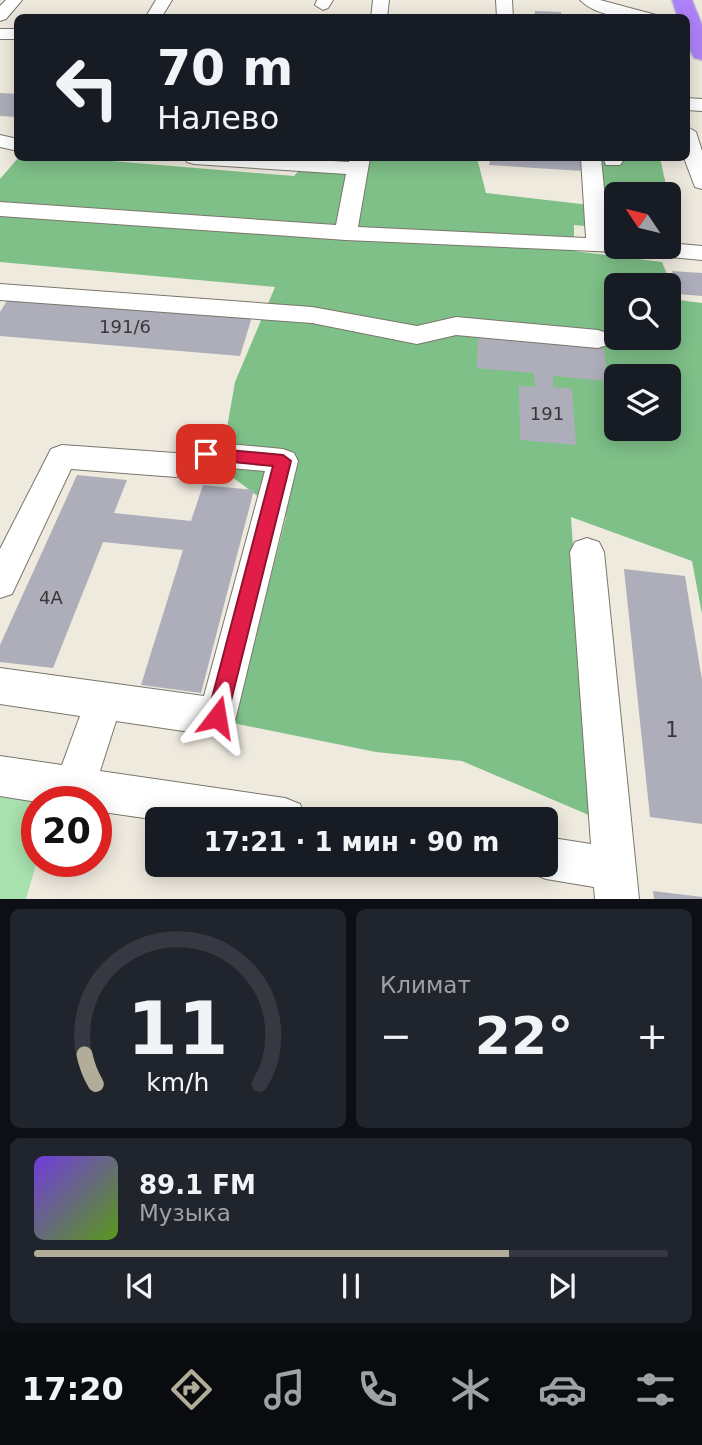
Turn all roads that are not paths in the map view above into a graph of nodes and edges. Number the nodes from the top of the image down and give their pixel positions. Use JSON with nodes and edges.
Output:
{"nodes":[{"id":1,"x":14,"y":0,"type":"edge"},
{"id":2,"x":588,"y":0,"type":"edge"},
{"id":3,"x":632,"y":14,"type":"edge"},
{"id":4,"x":0,"y":16,"type":"edge"},
{"id":5,"x":690,"y":21,"type":"edge"},
{"id":6,"x":702,"y":53,"type":"edge"},
{"id":7,"x":690,"y":145,"type":"edge"},
{"id":8,"x":294,"y":161,"type":"edge"},
{"id":9,"x":592,"y":161,"type":"edge"},
{"id":10,"x":360,"y":163,"type":"edge"},
{"id":11,"x":702,"y":183,"type":"edge"},
{"id":12,"x":0,"y":209,"type":"edge"},
{"id":13,"x":604,"y":229,"type":"edge"},
{"id":14,"x":346,"y":233,"type":"junction"},
{"id":15,"x":604,"y":245,"type":"edge"},
{"id":16,"x":681,"y":251,"type":"edge"},
{"id":17,"x":702,"y":253,"type":"edge"},
{"id":18,"x":0,"y":292,"type":"edge"},
{"id":19,"x":598,"y":339,"type":"dead end"},
{"id":20,"x":587,"y":552,"type":"dead end"},
{"id":21,"x":0,"y":583,"type":"edge"},
{"id":22,"x":0,"y":686,"type":"edge"},
{"id":23,"x":104,"y":701,"type":"junction"},
{"id":24,"x":0,"y":776,"type":"edge"},
{"id":25,"x":67,"y":786,"type":"edge"},
{"id":26,"x":74,"y":786,"type":"edge"},
{"id":27,"x":112,"y":793,"type":"edge"},
{"id":28,"x":206,"y":807,"type":"edge"},
{"id":29,"x":558,"y":863,"type":"edge"},
{"id":30,"x":616,"y":884,"type":"edge"}],
"edges":[{"from":1,"to":4,"type":"lane"},
{"from":2,"to":3,"type":"lane"},
{"from":5,"to":6,"type":"highway"},
{"from":7,"to":11,"type":"lane"},
{"from":8,"to":10,"type":"lane"},
{"from":9,"to":13,"type":"lane"},
{"from":10,"to":14,"type":"lane"},
{"from":12,"to":14,"type":"lane"},
{"from":14,"to":15,"type":"lane"},
{"from":16,"to":17,"type":"lane"},
{"from":18,"to":19,"type":"lane"},
{"from":20,"to":30,"type":"lane"},
{"from":21,"to":23,"type":"lane"},
{"from":22,"to":23,"type":"lane"},
{"from":23,"to":26,"type":"lane"},
{"from":24,"to":25,"type":"lane"},
{"from":27,"to":28,"type":"lane"},
{"from":29,"to":30,"type":"lane"}]}
